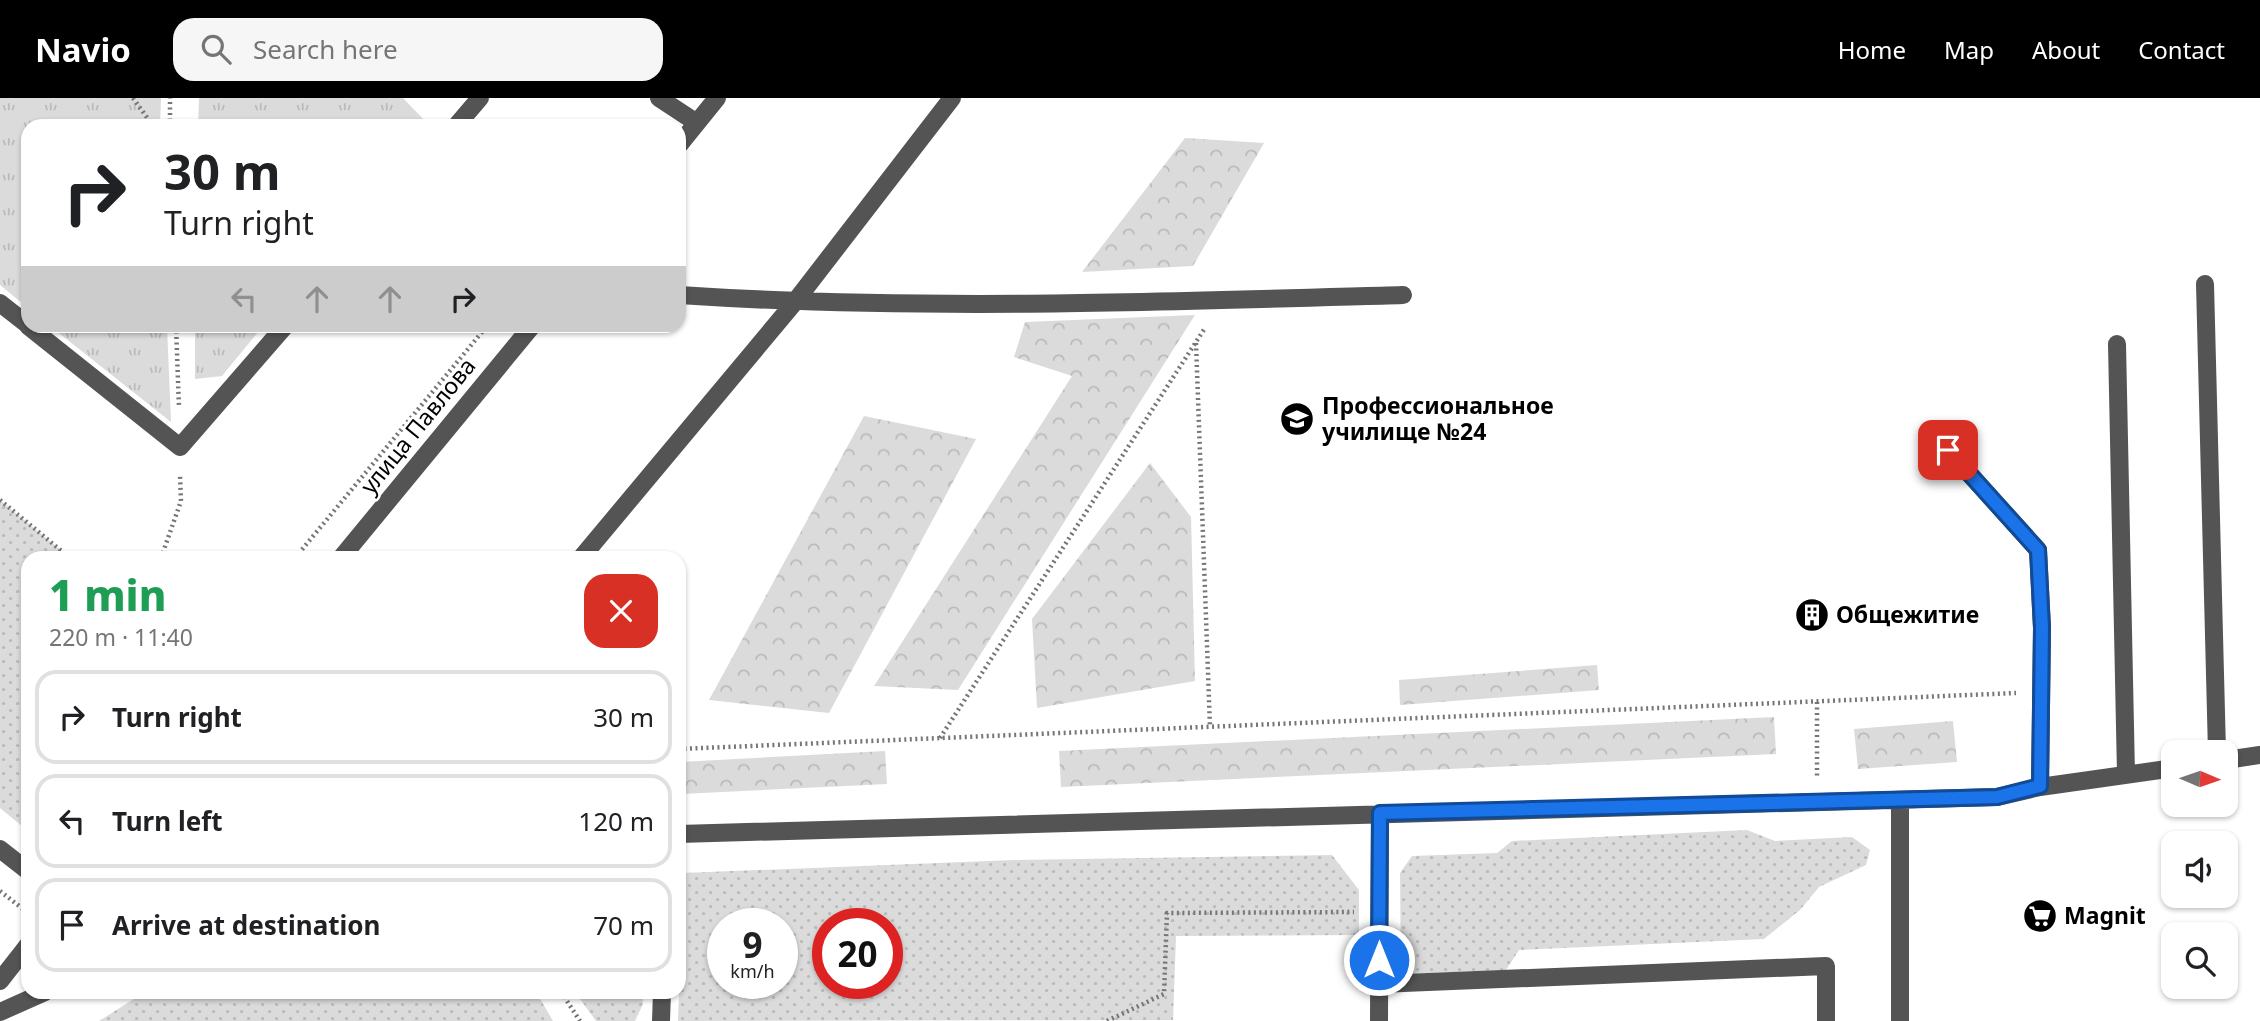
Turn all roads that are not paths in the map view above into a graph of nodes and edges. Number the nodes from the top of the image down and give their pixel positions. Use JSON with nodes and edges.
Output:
{"nodes":[{"id":1,"x":480,"y":98,"type":"edge"},
{"id":2,"x":659,"y":98,"type":"edge"},
{"id":3,"x":718,"y":98,"type":"edge"},
{"id":4,"x":952,"y":98,"type":"edge"},
{"id":5,"x":462,"y":119,"type":"edge"},
{"id":6,"x":697,"y":123,"type":"junction"},
{"id":7,"x":686,"y":136,"type":"edge"},
{"id":8,"x":2205,"y":284,"type":"dead end"},
{"id":9,"x":686,"y":295,"type":"edge"},
{"id":10,"x":1403,"y":295,"type":"dead end"},
{"id":11,"x":0,"y":303,"type":"edge"},
{"id":12,"x":793,"y":303,"type":"junction"},
{"id":13,"x":21,"y":320,"type":"edge"},
{"id":14,"x":38,"y":333,"type":"edge"},
{"id":15,"x":279,"y":333,"type":"edge"},
{"id":16,"x":526,"y":333,"type":"edge"},
{"id":17,"x":2117,"y":344,"type":"dead end"},
{"id":18,"x":1948,"y":450,"type":"dead end"},
{"id":19,"x":347,"y":551,"type":"edge"},
{"id":20,"x":587,"y":551,"type":"edge"},
{"id":21,"x":2217,"y":740,"type":"edge"},
{"id":22,"x":2260,"y":755,"type":"edge"},
{"id":23,"x":2238,"y":758,"type":"edge"},
{"id":24,"x":2161,"y":770,"type":"edge"},
{"id":25,"x":2126,"y":774,"type":"junction"},
{"id":26,"x":2040,"y":786,"type":"junction"},
{"id":27,"x":1900,"y":800,"type":"junction"},
{"id":28,"x":1380,"y":813,"type":"junction"},
{"id":29,"x":686,"y":834,"type":"edge"},
{"id":30,"x":0,"y":849,"type":"edge"},
{"id":31,"x":21,"y":866,"type":"edge"},
{"id":32,"x":21,"y":954,"type":"edge"},
{"id":33,"x":0,"y":981,"type":"edge"},
{"id":34,"x":1379,"y":984,"type":"junction"},
{"id":35,"x":29,"y":999,"type":"edge"},
{"id":36,"x":662,"y":999,"type":"edge"},
{"id":37,"x":0,"y":1012,"type":"edge"},
{"id":38,"x":661,"y":1021,"type":"edge"},
{"id":39,"x":1379,"y":1021,"type":"edge"},
{"id":40,"x":1826,"y":1021,"type":"edge"},
{"id":41,"x":1899,"y":1021,"type":"edge"}],
"edges":[{"from":1,"to":5,"type":"street"},
{"from":2,"to":6,"type":"street"},
{"from":3,"to":6,"type":"street"},
{"from":4,"to":12,"type":"street"},
{"from":6,"to":7,"type":"street"},
{"from":8,"to":21,"type":"street"},
{"from":9,"to":12,"type":"street"},
{"from":10,"to":12,"type":"street"},
{"from":11,"to":13,"type":"street"},
{"from":12,"to":20,"type":"street"},
{"from":14,"to":15,"type":"street"},
{"from":16,"to":19,"type":"street","name":"улица Павлова"},
{"from":17,"to":25,"type":"street"},
{"from":18,"to":26,"type":"street"},
{"from":22,"to":23,"type":"street"},
{"from":24,"to":25,"type":"street"},
{"from":25,"to":26,"type":"street"},
{"from":26,"to":27,"type":"street"},
{"from":27,"to":28,"type":"street"},
{"from":27,"to":41,"type":"street"},
{"from":28,"to":29,"type":"street"},
{"from":28,"to":34,"type":"street"},
{"from":30,"to":31,"type":"street"},
{"from":32,"to":33,"type":"street"},
{"from":34,"to":39,"type":"street"},
{"from":34,"to":40,"type":"street"},
{"from":35,"to":37,"type":"street"},
{"from":36,"to":38,"type":"street"}]}
